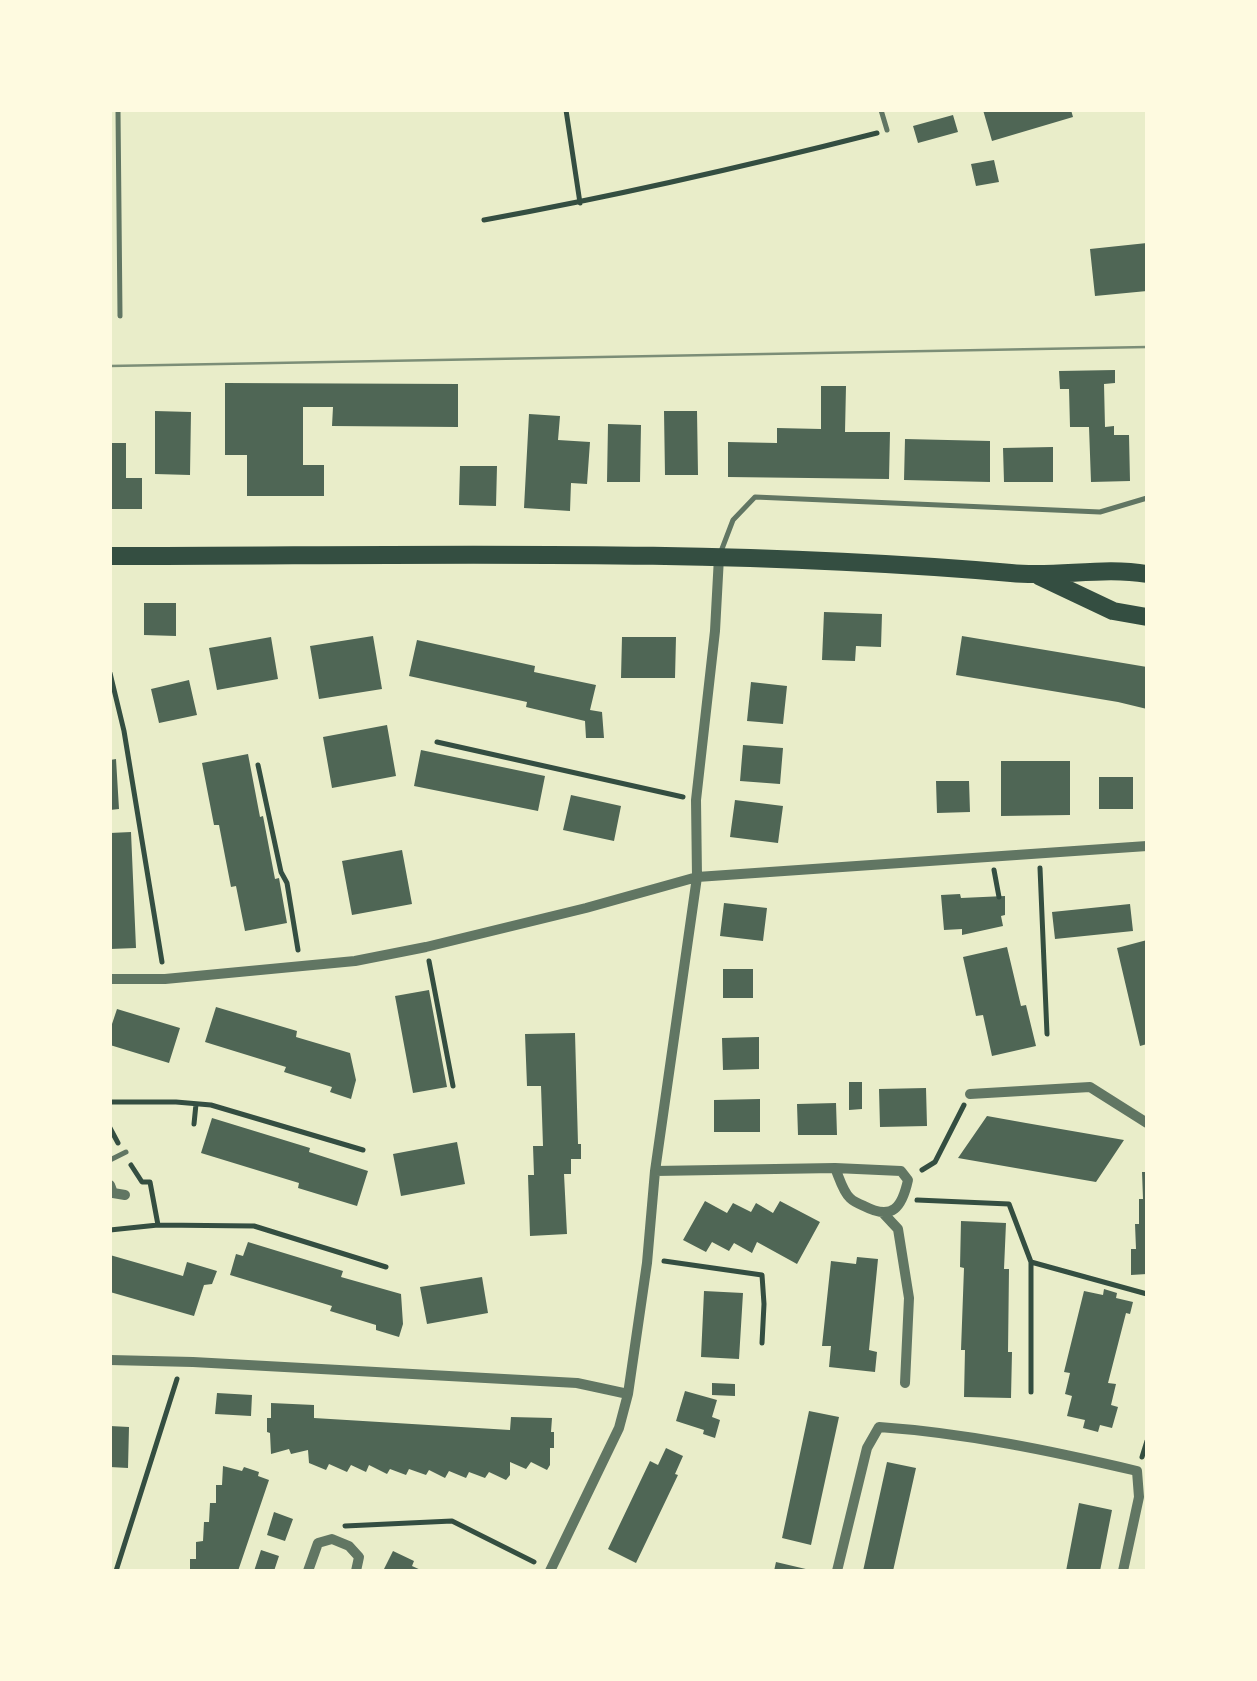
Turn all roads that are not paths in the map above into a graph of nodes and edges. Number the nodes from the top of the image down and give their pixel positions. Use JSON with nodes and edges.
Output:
{"nodes":[{"id":1,"x":118,"y":110,"type":"edge"},
{"id":2,"x":881,"y":110,"type":"edge"},
{"id":3,"x":887,"y":130,"type":"road end"},
{"id":4,"x":120,"y":316,"type":"dead end"},
{"id":5,"x":1147,"y":498,"type":"edge"},
{"id":6,"x":110,"y":556,"type":"edge"},
{"id":7,"x":719,"y":557,"type":"junction"},
{"id":8,"x":1147,"y":574,"type":"edge"},
{"id":9,"x":1038,"y":576,"type":"junction"},
{"id":10,"x":1147,"y":618,"type":"edge"},
{"id":11,"x":1147,"y":846,"type":"edge"},
{"id":12,"x":697,"y":876,"type":"junction"},
{"id":13,"x":110,"y":979,"type":"edge"},
{"id":14,"x":970,"y":1094,"type":"road end"},
{"id":15,"x":1147,"y":1123,"type":"edge"},
{"id":16,"x":125,"y":1153,"type":"road end"},
{"id":17,"x":110,"y":1160,"type":"edge"},
{"id":18,"x":835,"y":1168,"type":"junction"},
{"id":19,"x":656,"y":1171,"type":"junction"},
{"id":20,"x":884,"y":1214,"type":"junction"},
{"id":21,"x":110,"y":1360,"type":"edge"},
{"id":22,"x":905,"y":1383,"type":"dead end"},
{"id":23,"x":628,"y":1394,"type":"junction"},
{"id":24,"x":550,"y":1570,"type":"edge"},
{"id":25,"x":308,"y":1571,"type":"edge"},
{"id":26,"x":356,"y":1571,"type":"edge"},
{"id":27,"x":837,"y":1571,"type":"edge"},
{"id":28,"x":1123,"y":1571,"type":"edge"}],
"edges":[{"from":1,"to":4,"type":"lane"},
{"from":2,"to":3,"type":"lane"},
{"from":5,"to":7,"type":"lane"},
{"from":6,"to":7,"type":"main road"},
{"from":7,"to":9,"type":"main road"},
{"from":7,"to":12,"type":"street"},
{"from":8,"to":9,"type":"main road"},
{"from":9,"to":10,"type":"main road"},
{"from":11,"to":12,"type":"street"},
{"from":12,"to":13,"type":"street"},
{"from":12,"to":19,"type":"street"},
{"from":14,"to":15,"type":"street"},
{"from":16,"to":17,"type":"lane"},
{"from":18,"to":19,"type":"street"},
{"from":18,"to":20,"type":"street"},
{"from":18,"to":20,"type":"street"},
{"from":19,"to":23,"type":"street"},
{"from":20,"to":22,"type":"street"},
{"from":21,"to":23,"type":"street"},
{"from":23,"to":24,"type":"street"},
{"from":25,"to":26,"type":"street"},
{"from":27,"to":28,"type":"street"}]}
